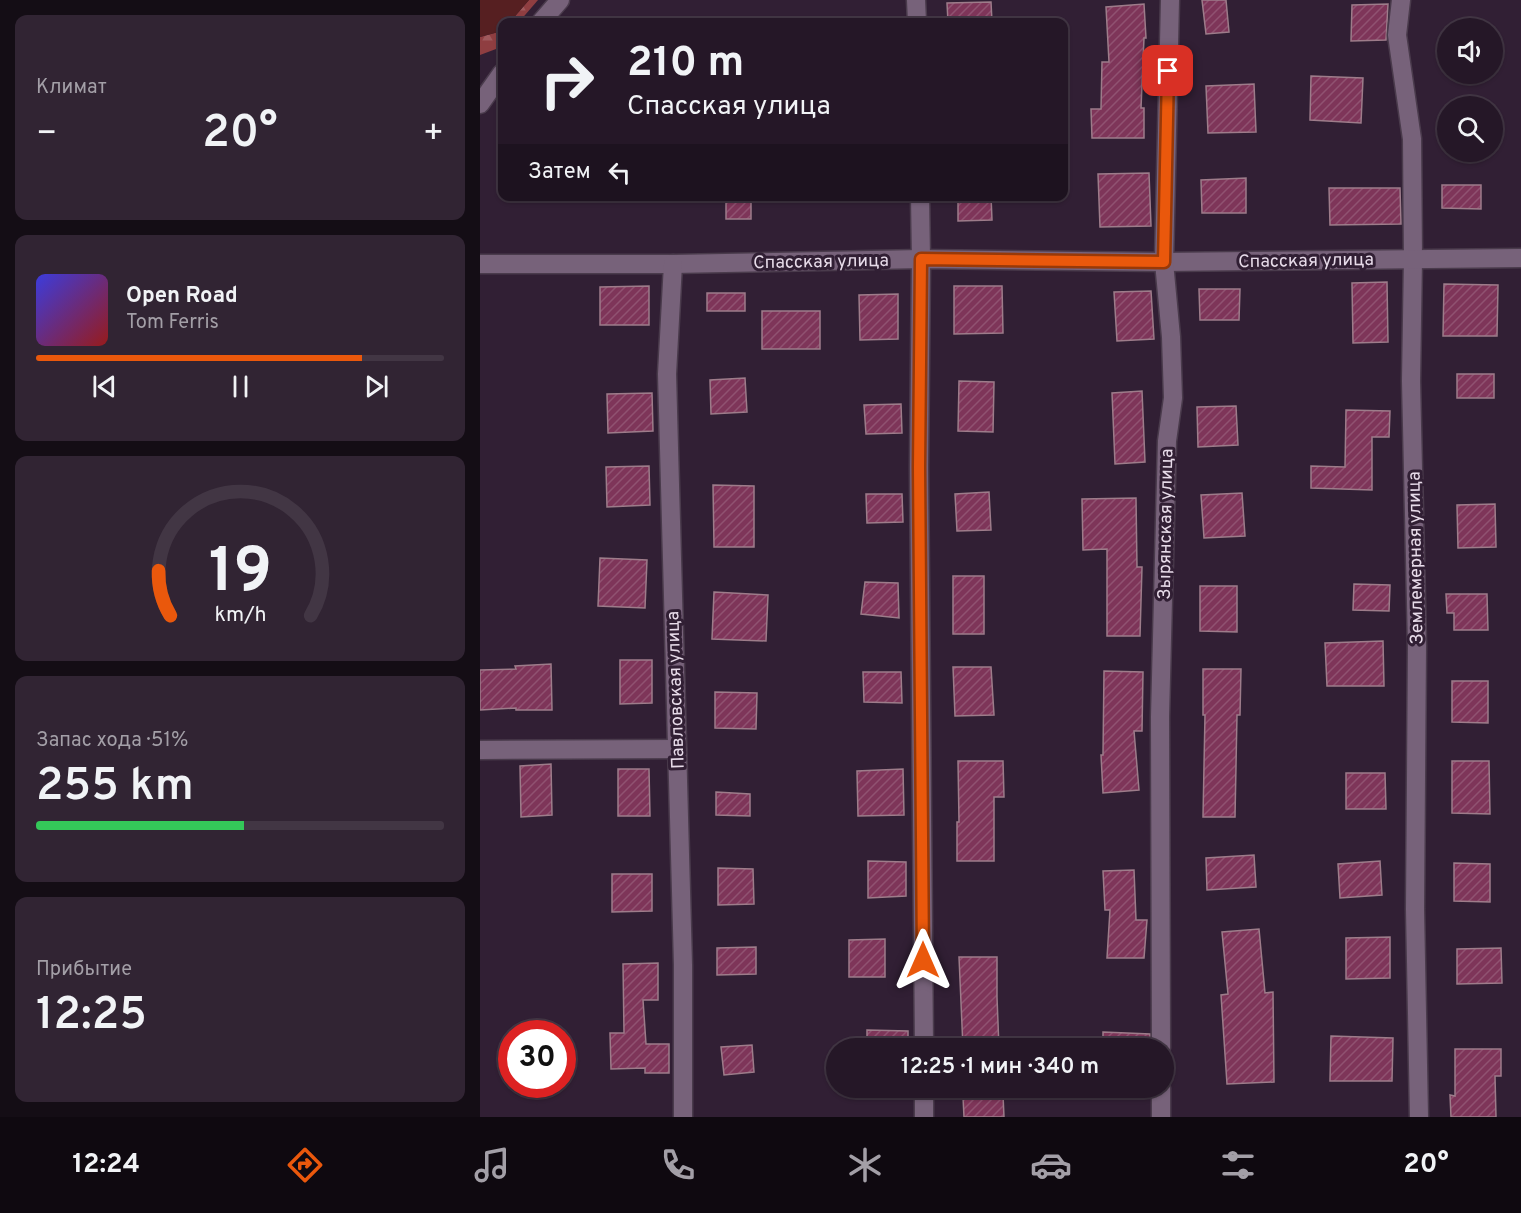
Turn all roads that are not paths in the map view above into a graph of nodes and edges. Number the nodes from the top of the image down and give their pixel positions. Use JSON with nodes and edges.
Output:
{"nodes":[{"id":1,"x":560,"y":0,"type":"edge"},
{"id":2,"x":916,"y":0,"type":"edge"},
{"id":3,"x":1170,"y":0,"type":"edge"},
{"id":4,"x":1401,"y":0,"type":"edge"},
{"id":5,"x":544,"y":18,"type":"edge"},
{"id":6,"x":917,"y":18,"type":"edge"},
{"id":7,"x":498,"y":79,"type":"edge"},
{"id":8,"x":480,"y":104,"type":"edge"},
{"id":9,"x":920,"y":201,"type":"edge"},
{"id":10,"x":1413,"y":258,"type":"junction"},
{"id":11,"x":1521,"y":258,"type":"edge"},
{"id":12,"x":921,"y":259,"type":"junction"},
{"id":13,"x":1164,"y":262,"type":"junction"},
{"id":14,"x":480,"y":264,"type":"edge"},
{"id":15,"x":673,"y":264,"type":"junction"},
{"id":16,"x":677,"y":749,"type":"junction"},
{"id":17,"x":480,"y":750,"type":"edge"},
{"id":18,"x":924,"y":1038,"type":"edge"},
{"id":19,"x":1161,"y":1038,"type":"edge"},
{"id":20,"x":924,"y":1098,"type":"edge"},
{"id":21,"x":1161,"y":1098,"type":"edge"},
{"id":22,"x":683,"y":1117,"type":"edge"},
{"id":23,"x":924,"y":1117,"type":"edge"},
{"id":24,"x":1161,"y":1117,"type":"edge"},
{"id":25,"x":1419,"y":1117,"type":"edge"}],
"edges":[{"from":1,"to":5,"type":"street"},
{"from":2,"to":6,"type":"street"},
{"from":3,"to":13,"type":"street","name":"Зырянская улица"},
{"from":4,"to":10,"type":"street","name":"Землемерная улица"},
{"from":7,"to":8,"type":"street"},
{"from":9,"to":12,"type":"street"},
{"from":10,"to":11,"type":"street","name":"Спасская улица"},
{"from":10,"to":13,"type":"street","name":"Спасская улица"},
{"from":10,"to":25,"type":"street","name":"Землемерная улица"},
{"from":12,"to":13,"type":"street","name":"Спасская улица"},
{"from":12,"to":15,"type":"street","name":"Спасская улица"},
{"from":12,"to":18,"type":"street"},
{"from":13,"to":19,"type":"street","name":"Зырянская улица"},
{"from":14,"to":15,"type":"street","name":"Спасская улица"},
{"from":15,"to":16,"type":"street","name":"Павловская улица"},
{"from":16,"to":17,"type":"street"},
{"from":16,"to":22,"type":"street","name":"Павловская улица"},
{"from":20,"to":23,"type":"street"},
{"from":21,"to":24,"type":"street"}]}
